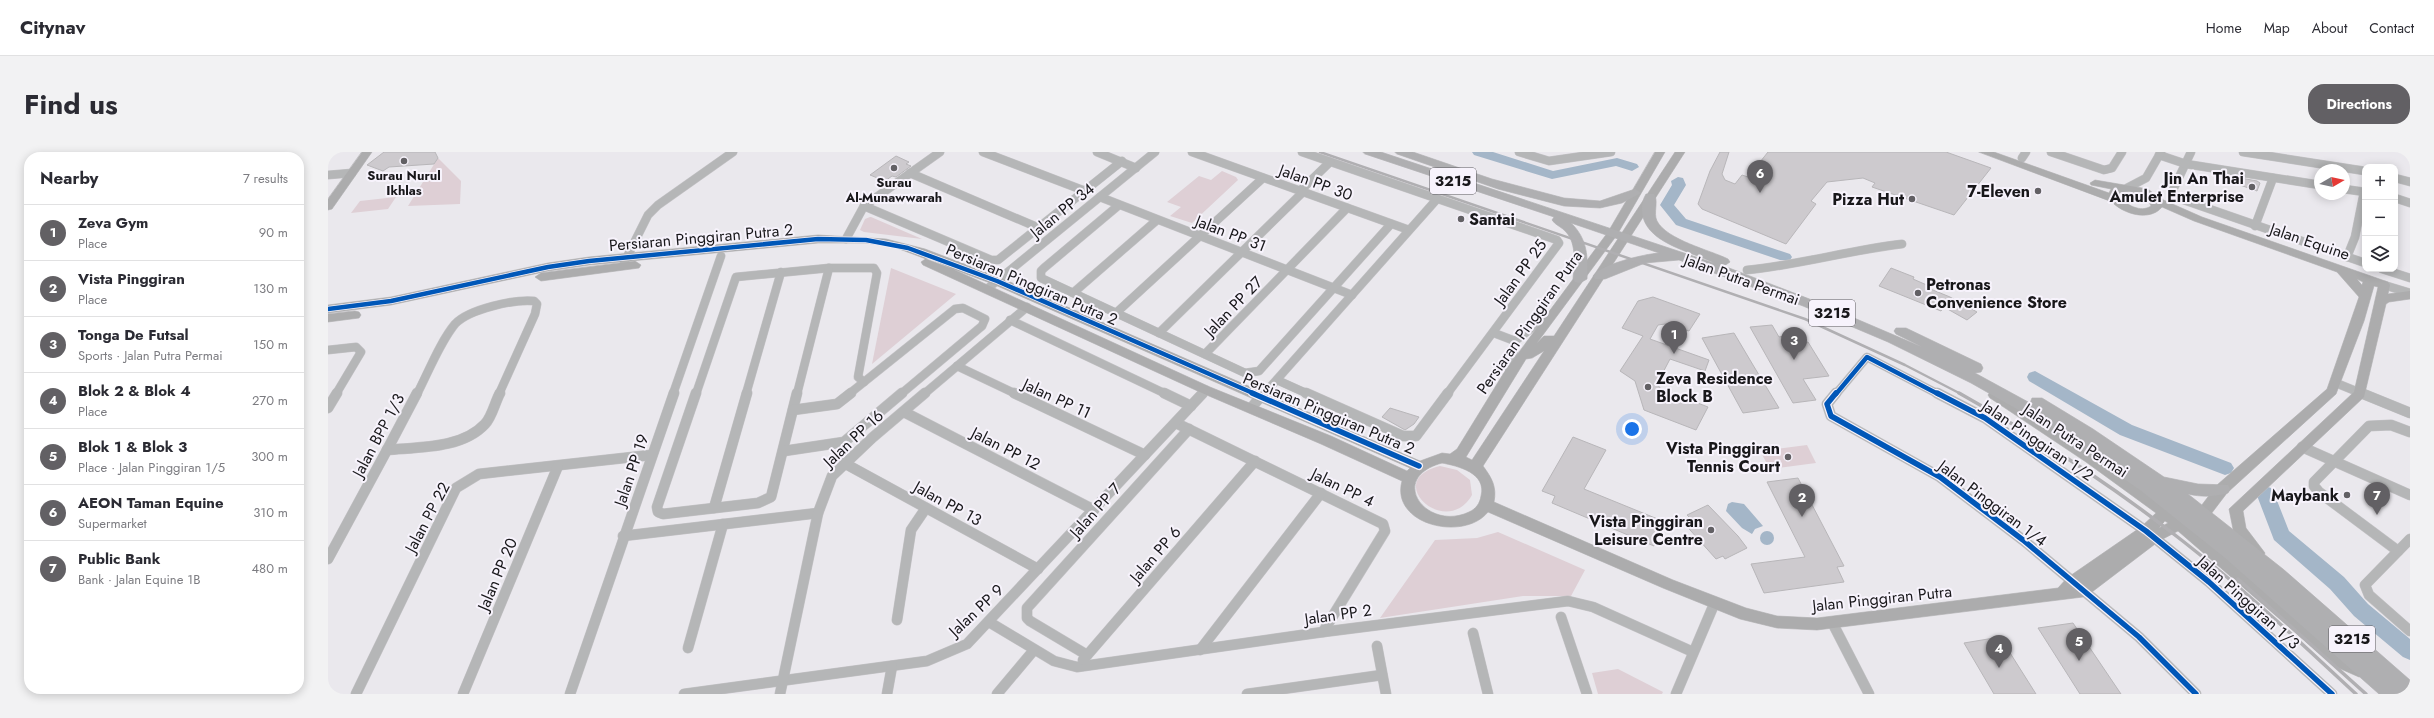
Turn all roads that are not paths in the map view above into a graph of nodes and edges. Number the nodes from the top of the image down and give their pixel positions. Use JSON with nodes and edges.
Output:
{"nodes":[{"id":1,"x":368,"y":152,"type":"edge"},
{"id":2,"x":733,"y":152,"type":"edge"},
{"id":3,"x":940,"y":152,"type":"edge"},
{"id":4,"x":983,"y":152,"type":"edge"},
{"id":5,"x":1098,"y":152,"type":"edge"},
{"id":6,"x":1155,"y":152,"type":"edge"},
{"id":7,"x":1192,"y":152,"type":"edge"},
{"id":8,"x":1302,"y":152,"type":"edge"},
{"id":9,"x":1369,"y":152,"type":"edge"},
{"id":10,"x":1401,"y":152,"type":"edge"},
{"id":11,"x":1519,"y":152,"type":"edge"},
{"id":12,"x":1611,"y":152,"type":"edge"},
{"id":13,"x":1660,"y":152,"type":"edge"},
{"id":14,"x":1680,"y":152,"type":"edge"},
{"id":15,"x":1984,"y":152,"type":"edge"},
{"id":16,"x":2005,"y":152,"type":"edge"},
{"id":17,"x":2051,"y":152,"type":"edge"},
{"id":18,"x":2122,"y":152,"type":"edge"},
{"id":19,"x":2191,"y":152,"type":"edge"},
{"id":20,"x":2243,"y":152,"type":"edge"},
{"id":21,"x":2160,"y":154,"type":"edge"},
{"id":22,"x":2024,"y":155,"type":"edge"},
{"id":23,"x":1122,"y":161,"type":"junction"},
{"id":24,"x":1330,"y":162,"type":"junction"},
{"id":25,"x":2186,"y":164,"type":"junction"},
{"id":26,"x":1136,"y":168,"type":"junction"},
{"id":27,"x":2362,"y":171,"type":"edge"},
{"id":28,"x":352,"y":173,"type":"junction"},
{"id":29,"x":910,"y":173,"type":"junction"},
{"id":30,"x":328,"y":175,"type":"edge"},
{"id":31,"x":1263,"y":178,"type":"junction"},
{"id":32,"x":2146,"y":178,"type":"junction"},
{"id":33,"x":2274,"y":178,"type":"junction"},
{"id":34,"x":2398,"y":179,"type":"edge"},
{"id":35,"x":1486,"y":181,"type":"junction"},
{"id":36,"x":2410,"y":182,"type":"edge"},
{"id":37,"x":2314,"y":184,"type":"edge"},
{"id":38,"x":2123,"y":188,"type":"junction"},
{"id":39,"x":2350,"y":190,"type":"edge"},
{"id":40,"x":1085,"y":191,"type":"junction"},
{"id":41,"x":1301,"y":191,"type":"junction"},
{"id":42,"x":2362,"y":192,"type":"edge"},
{"id":43,"x":1635,"y":193,"type":"junction"},
{"id":44,"x":1100,"y":197,"type":"junction"},
{"id":45,"x":1650,"y":197,"type":"junction"},
{"id":46,"x":1437,"y":199,"type":"junction"},
{"id":47,"x":2115,"y":199,"type":"junction"},
{"id":48,"x":2398,"y":199,"type":"edge"},
{"id":49,"x":2362,"y":200,"type":"edge"},
{"id":50,"x":2153,"y":201,"type":"junction"},
{"id":51,"x":2410,"y":203,"type":"edge"},
{"id":52,"x":1119,"y":204,"type":"junction"},
{"id":53,"x":864,"y":206,"type":"junction"},
{"id":54,"x":328,"y":207,"type":"edge"},
{"id":55,"x":1347,"y":208,"type":"junction"},
{"id":56,"x":1537,"y":209,"type":"junction"},
{"id":57,"x":1157,"y":220,"type":"junction"},
{"id":58,"x":1391,"y":224,"type":"junction"},
{"id":59,"x":2256,"y":226,"type":"junction"},
{"id":60,"x":1039,"y":228,"type":"junction"},
{"id":61,"x":1409,"y":230,"type":"junction"},
{"id":62,"x":1622,"y":231,"type":"junction"},
{"id":63,"x":1199,"y":236,"type":"junction"},
{"id":64,"x":846,"y":238,"type":"junction"},
{"id":65,"x":1902,"y":244,"type":"dead end"},
{"id":66,"x":1241,"y":252,"type":"junction"},
{"id":67,"x":721,"y":256,"type":"junction"},
{"id":68,"x":2347,"y":257,"type":"junction"},
{"id":69,"x":1686,"y":259,"type":"junction"},
{"id":70,"x":625,"y":262,"type":"junction"},
{"id":71,"x":1723,"y":262,"type":"junction"},
{"id":72,"x":2362,"y":262,"type":"edge"},
{"id":73,"x":2331,"y":265,"type":"junction"},
{"id":74,"x":829,"y":268,"type":"junction"},
{"id":75,"x":1287,"y":270,"type":"junction"},
{"id":76,"x":1747,"y":270,"type":"junction"},
{"id":77,"x":781,"y":272,"type":"junction"},
{"id":78,"x":2391,"y":272,"type":"edge"},
{"id":79,"x":1600,"y":276,"type":"junction"},
{"id":80,"x":2410,"y":278,"type":"edge"},
{"id":81,"x":1580,"y":279,"type":"junction"},
{"id":82,"x":2370,"y":279,"type":"junction"},
{"id":83,"x":997,"y":281,"type":"junction"},
{"id":84,"x":2384,"y":284,"type":"junction"},
{"id":85,"x":1333,"y":288,"type":"junction"},
{"id":86,"x":986,"y":289,"type":"junction"},
{"id":87,"x":1072,"y":293,"type":"junction"},
{"id":88,"x":2410,"y":294,"type":"edge"},
{"id":89,"x":1352,"y":295,"type":"junction"},
{"id":90,"x":2364,"y":297,"type":"junction"},
{"id":91,"x":2379,"y":303,"type":"junction"},
{"id":92,"x":1027,"y":307,"type":"junction"},
{"id":93,"x":328,"y":309,"type":"edge"},
{"id":94,"x":1116,"y":313,"type":"junction"},
{"id":95,"x":328,"y":318,"type":"edge"},
{"id":96,"x":1010,"y":320,"type":"junction"},
{"id":97,"x":1547,"y":320,"type":"junction"},
{"id":98,"x":1159,"y":333,"type":"junction"},
{"id":99,"x":1494,"y":333,"type":"junction"},
{"id":100,"x":1515,"y":341,"type":"junction"},
{"id":101,"x":1558,"y":341,"type":"junction"},
{"id":102,"x":328,"y":350,"type":"edge"},
{"id":103,"x":1205,"y":354,"type":"junction"},
{"id":104,"x":1867,"y":357,"type":"joint"},
{"id":105,"x":1521,"y":358,"type":"junction"},
{"id":106,"x":958,"y":366,"type":"junction"},
{"id":107,"x":1509,"y":374,"type":"junction"},
{"id":108,"x":1973,"y":378,"type":"junction"},
{"id":109,"x":1277,"y":380,"type":"junction"},
{"id":110,"x":864,"y":382,"type":"junction"},
{"id":111,"x":2336,"y":383,"type":"junction"},
{"id":112,"x":1206,"y":390,"type":"junction"},
{"id":113,"x":2360,"y":394,"type":"junction"},
{"id":114,"x":1260,"y":398,"type":"junction"},
{"id":115,"x":895,"y":401,"type":"junction"},
{"id":116,"x":1191,"y":406,"type":"junction"},
{"id":117,"x":887,"y":407,"type":"junction"},
{"id":118,"x":328,"y":408,"type":"edge"},
{"id":119,"x":1251,"y":408,"type":"junction"},
{"id":120,"x":793,"y":410,"type":"junction"},
{"id":121,"x":904,"y":412,"type":"junction"},
{"id":122,"x":2410,"y":413,"type":"edge"},
{"id":123,"x":1176,"y":423,"type":"junction"},
{"id":124,"x":1189,"y":429,"type":"junction"},
{"id":125,"x":2410,"y":432,"type":"edge"},
{"id":126,"x":2302,"y":447,"type":"junction"},
{"id":127,"x":387,"y":450,"type":"junction"},
{"id":128,"x":784,"y":451,"type":"junction"},
{"id":129,"x":651,"y":455,"type":"junction"},
{"id":130,"x":1145,"y":455,"type":"junction"},
{"id":131,"x":1454,"y":458,"type":"junction"},
{"id":132,"x":1255,"y":461,"type":"junction"},
{"id":133,"x":2332,"y":462,"type":"junction"},
{"id":134,"x":844,"y":463,"type":"junction"},
{"id":135,"x":558,"y":466,"type":"junction"},
{"id":136,"x":1419,"y":466,"type":"junction"},
{"id":137,"x":1476,"y":467,"type":"junction"},
{"id":138,"x":1409,"y":478,"type":"junction"},
{"id":139,"x":2155,"y":478,"type":"junction"},
{"id":140,"x":2222,"y":489,"type":"junction"},
{"id":141,"x":1321,"y":493,"type":"junction"},
{"id":142,"x":2410,"y":495,"type":"edge"},
{"id":143,"x":1486,"y":505,"type":"junction"},
{"id":144,"x":714,"y":508,"type":"junction"},
{"id":145,"x":926,"y":508,"type":"junction"},
{"id":146,"x":1094,"y":510,"type":"junction"},
{"id":147,"x":818,"y":513,"type":"junction"},
{"id":148,"x":2165,"y":513,"type":"junction"},
{"id":149,"x":2203,"y":514,"type":"junction"},
{"id":150,"x":723,"y":524,"type":"junction"},
{"id":151,"x":2178,"y":524,"type":"junction"},
{"id":152,"x":2207,"y":532,"type":"junction"},
{"id":153,"x":2150,"y":534,"type":"junction"},
{"id":154,"x":623,"y":536,"type":"junction"},
{"id":155,"x":2410,"y":539,"type":"edge"},
{"id":156,"x":2398,"y":551,"type":"junction"},
{"id":157,"x":328,"y":559,"type":"edge"},
{"id":158,"x":1038,"y":569,"type":"junction"},
{"id":159,"x":2294,"y":587,"type":"junction"},
{"id":160,"x":2073,"y":588,"type":"junction"},
{"id":161,"x":1715,"y":602,"type":"junction"},
{"id":162,"x":1561,"y":617,"type":"dead end"},
{"id":163,"x":897,"y":620,"type":"dead end"},
{"id":164,"x":989,"y":622,"type":"junction"},
{"id":165,"x":1833,"y":624,"type":"junction"},
{"id":166,"x":2410,"y":631,"type":"edge"},
{"id":167,"x":1323,"y":632,"type":"junction"},
{"id":168,"x":1473,"y":633,"type":"dead end"},
{"id":169,"x":1377,"y":646,"type":"dead end"},
{"id":170,"x":688,"y":648,"type":"dead end"},
{"id":171,"x":1034,"y":650,"type":"junction"},
{"id":172,"x":1200,"y":650,"type":"junction"},
{"id":173,"x":1694,"y":652,"type":"junction"},
{"id":174,"x":1087,"y":655,"type":"junction"},
{"id":175,"x":892,"y":666,"type":"junction"},
{"id":176,"x":1077,"y":667,"type":"junction"},
{"id":177,"x":1382,"y":675,"type":"junction"},
{"id":178,"x":2370,"y":675,"type":"junction"},
{"id":179,"x":783,"y":681,"type":"junction"},
{"id":180,"x":1285,"y":691,"type":"edge"},
{"id":181,"x":2410,"y":691,"type":"edge"},
{"id":182,"x":356,"y":694,"type":"edge"},
{"id":183,"x":463,"y":694,"type":"edge"},
{"id":184,"x":570,"y":694,"type":"edge"},
{"id":185,"x":684,"y":694,"type":"edge"},
{"id":186,"x":780,"y":694,"type":"edge"},
{"id":187,"x":887,"y":694,"type":"edge"},
{"id":188,"x":997,"y":694,"type":"edge"},
{"id":189,"x":1246,"y":694,"type":"edge"},
{"id":190,"x":1386,"y":694,"type":"edge"},
{"id":191,"x":1488,"y":694,"type":"edge"},
{"id":192,"x":1587,"y":694,"type":"edge"},
{"id":193,"x":1676,"y":694,"type":"edge"},
{"id":194,"x":1869,"y":694,"type":"edge"},
{"id":195,"x":2196,"y":694,"type":"edge"},
{"id":196,"x":2332,"y":694,"type":"edge"},
{"id":197,"x":2392,"y":694,"type":"edge"}],
"edges":[{"from":1,"to":28,"type":"street"},
{"from":2,"to":70,"type":"street"},
{"from":3,"to":29,"type":"street"},
{"from":4,"to":40,"type":"street"},
{"from":5,"to":23,"type":"street"},
{"from":6,"to":26,"type":"street","name":"Jalan PP 34"},
{"from":7,"to":31,"type":"street","name":"Jalan PP 30"},
{"from":8,"to":24,"type":"street"},
{"from":9,"to":56,"type":"main road","name":"Jalan Putra Permai","number":"3215"},
{"from":10,"to":35,"type":"main road","name":"Jalan Putra Permai","number":"3215"},
{"from":11,"to":12,"type":"street"},
{"from":13,"to":43,"type":"street"},
{"from":14,"to":45,"type":"street"},
{"from":15,"to":47,"type":"street"},
{"from":16,"to":22,"type":"street"},
{"from":17,"to":18,"type":"street"},
{"from":19,"to":25,"type":"street"},
{"from":20,"to":27,"type":"street"},
{"from":21,"to":25,"type":"street"},
{"from":21,"to":32,"type":"street"},
{"from":22,"to":38,"type":"street"},
{"from":23,"to":26,"type":"street"},
{"from":23,"to":40,"type":"street"},
{"from":24,"to":41,"type":"street"},
{"from":24,"to":46,"type":"street"},
{"from":25,"to":33,"type":"street"},
{"from":25,"to":59,"type":"street"},
{"from":26,"to":44,"type":"street","name":"Jalan PP 34"},
{"from":28,"to":30,"type":"street"},
{"from":28,"to":54,"type":"street"},
{"from":29,"to":53,"type":"street"},
{"from":29,"to":60,"type":"street"},
{"from":31,"to":41,"type":"street","name":"Jalan PP 30"},
{"from":31,"to":63,"type":"street"},
{"from":32,"to":38,"type":"street"},
{"from":32,"to":50,"type":"street"},
{"from":33,"to":37,"type":"street"},
{"from":33,"to":59,"type":"street"},
{"from":34,"to":36,"type":"street"},
{"from":35,"to":43,"type":"main road"},
{"from":35,"to":62,"type":"main road","name":"Jalan Putra Permai","number":"3215"},
{"from":38,"to":47,"type":"street"},
{"from":38,"to":50,"type":"street"},
{"from":39,"to":42,"type":"street"},
{"from":40,"to":60,"type":"street"},
{"from":41,"to":55,"type":"street","name":"Jalan PP 30"},
{"from":41,"to":66,"type":"street"},
{"from":43,"to":62,"type":"street"},
{"from":44,"to":52,"type":"street","name":"Jalan PP 31"},
{"from":44,"to":83,"type":"street","name":"Jalan PP 34"},
{"from":45,"to":62,"type":"street"},
{"from":45,"to":71,"type":"main road"},
{"from":46,"to":61,"type":"street"},
{"from":46,"to":99,"type":"street","name":"Jalan PP 25"},
{"from":47,"to":50,"type":"street"},
{"from":48,"to":51,"type":"street"},
{"from":49,"to":68,"type":"street"},
{"from":50,"to":73,"type":"street","name":"Jalan Equine"},
{"from":52,"to":57,"type":"street","name":"Jalan PP 31"},
{"from":52,"to":87,"type":"street"},
{"from":53,"to":60,"type":"street"},
{"from":53,"to":64,"type":"street"},
{"from":55,"to":58,"type":"street","name":"Jalan PP 30"},
{"from":55,"to":75,"type":"street","name":"Jalan PP 27"},
{"from":56,"to":62,"type":"main road","name":"Jalan Putra Permai","number":"3215"},
{"from":56,"to":81,"type":"main road"},
{"from":57,"to":63,"type":"street","name":"Jalan PP 31"},
{"from":57,"to":87,"type":"street"},
{"from":58,"to":61,"type":"street","name":"Jalan PP 30"},
{"from":58,"to":85,"type":"street"},
{"from":59,"to":68,"type":"street"},
{"from":61,"to":89,"type":"street"},
{"from":62,"to":69,"type":"main road","name":"Jalan Putra Permai","number":"3215"},
{"from":62,"to":71,"type":"main road","name":"Jalan Putra Permai","number":"3215"},
{"from":62,"to":79,"type":"street","name":"Persiaran Pinggiran Putra"},
{"from":62,"to":81,"type":"street","name":"Persiaran Pinggiran Putra"},
{"from":63,"to":66,"type":"street","name":"Jalan PP 31"},
{"from":63,"to":94,"type":"street"},
{"from":64,"to":70,"type":"street","name":"Persiaran Pinggiran Putra 2"},
{"from":64,"to":83,"type":"street","name":"Persiaran Pinggiran Putra 2"},
{"from":65,"to":76,"type":"street"},
{"from":66,"to":75,"type":"street","name":"Jalan PP 31"},
{"from":66,"to":98,"type":"street"},
{"from":67,"to":70,"type":"street","name":"Persiaran Pinggiran Putra 2"},
{"from":67,"to":86,"type":"street","name":"Persiaran Pinggiran Putra 2"},
{"from":67,"to":129,"type":"street","name":"Jalan PP 19"},
{"from":68,"to":72,"type":"street"},
{"from":69,"to":79,"type":"main road"},
{"from":69,"to":108,"type":"main road","name":"Jalan Putra Permai","number":"3215"},
{"from":70,"to":93,"type":"street","name":"Persiaran Pinggiran Putra 2"},
{"from":70,"to":95,"type":"street","name":"Persiaran Pinggiran Putra 2"},
{"from":71,"to":76,"type":"main road","name":"Jalan Putra Permai","number":"3215"},
{"from":73,"to":82,"type":"street","name":"Jalan Equine"},
{"from":73,"to":90,"type":"street"},
{"from":74,"to":77,"type":"street"},
{"from":74,"to":110,"type":"street"},
{"from":74,"to":120,"type":"street"},
{"from":75,"to":85,"type":"street","name":"Jalan PP 31"},
{"from":75,"to":103,"type":"street","name":"Jalan PP 27"},
{"from":76,"to":139,"type":"main road","name":"Jalan Putra Permai","number":"3215"},
{"from":77,"to":144,"type":"street"},
{"from":77,"to":144,"type":"street"},
{"from":78,"to":80,"type":"street"},
{"from":79,"to":101,"type":"street","name":"Persiaran Pinggiran Putra"},
{"from":81,"to":97,"type":"street","name":"Persiaran Pinggiran Putra"},
{"from":82,"to":84,"type":"street","name":"Jalan Equine"},
{"from":82,"to":90,"type":"street"},
{"from":83,"to":86,"type":"street","name":"Jalan PP 34"},
{"from":83,"to":114,"type":"street","name":"Persiaran Pinggiran Putra 2"},
{"from":84,"to":88,"type":"street","name":"Jalan Equine"},
{"from":84,"to":91,"type":"street"},
{"from":85,"to":89,"type":"street","name":"Jalan PP 31"},
{"from":85,"to":103,"type":"street"},
{"from":86,"to":92,"type":"street","name":"Persiaran Pinggiran Putra 2"},
{"from":87,"to":94,"type":"street"},
{"from":88,"to":91,"type":"street"},
{"from":89,"to":109,"type":"street"},
{"from":90,"to":111,"type":"street"},
{"from":91,"to":113,"type":"street"},
{"from":92,"to":96,"type":"street","name":"Jalan PP 16"},
{"from":92,"to":112,"type":"street","name":"Persiaran Pinggiran Putra 2"},
{"from":94,"to":98,"type":"street"},
{"from":96,"to":106,"type":"street","name":"Jalan PP 16"},
{"from":96,"to":116,"type":"street"},
{"from":97,"to":100,"type":"street"},
{"from":97,"to":105,"type":"street","name":"Persiaran Pinggiran Putra"},
{"from":98,"to":103,"type":"street"},
{"from":99,"to":100,"type":"street"},
{"from":99,"to":109,"type":"street","name":"Jalan PP 25"},
{"from":100,"to":107,"type":"street"},
{"from":101,"to":105,"type":"street"},
{"from":101,"to":137,"type":"street","name":"Persiaran Pinggiran Putra"},
{"from":102,"to":118,"type":"street"},
{"from":104,"to":153,"type":"street","name":"Jalan Pinggiran 1/2"},
{"from":104,"to":160,"type":"street","name":"Jalan Pinggiran 1/4"},
{"from":105,"to":107,"type":"street","name":"Persiaran Pinggiran Putra"},
{"from":106,"to":121,"type":"street","name":"Jalan PP 16"},
{"from":106,"to":130,"type":"street","name":"Jalan PP 11"},
{"from":107,"to":131,"type":"street","name":"Persiaran Pinggiran Putra"},
{"from":108,"to":148,"type":"street"},
{"from":108,"to":152,"type":"main road","name":"Jalan Putra Permai","number":"3215"},
{"from":109,"to":114,"type":"street"},
{"from":110,"to":115,"type":"street"},
{"from":110,"to":120,"type":"street"},
{"from":111,"to":113,"type":"street"},
{"from":111,"to":140,"type":"street"},
{"from":112,"to":116,"type":"street","name":"Jalan PP 9"},
{"from":112,"to":119,"type":"street","name":"Persiaran Pinggiran Putra 2"},
{"from":113,"to":122,"type":"street"},
{"from":113,"to":126,"type":"street"},
{"from":114,"to":119,"type":"street"},
{"from":114,"to":136,"type":"street","name":"Persiaran Pinggiran Putra 2"},
{"from":115,"to":117,"type":"street"},
{"from":115,"to":121,"type":"street"},
{"from":116,"to":123,"type":"street","name":"Jalan PP 9"},
{"from":117,"to":121,"type":"street"},
{"from":117,"to":128,"type":"street"},
{"from":119,"to":138,"type":"street","name":"Persiaran Pinggiran Putra 2"},
{"from":120,"to":128,"type":"street"},
{"from":121,"to":134,"type":"street","name":"Jalan PP 16"},
{"from":121,"to":146,"type":"street","name":"Jalan PP 12"},
{"from":123,"to":124,"type":"street","name":"Jalan PP 4"},
{"from":123,"to":130,"type":"street","name":"Jalan PP 9"},
{"from":124,"to":132,"type":"street","name":"Jalan PP 4"},
{"from":124,"to":174,"type":"street","name":"Jalan PP 7"},
{"from":125,"to":133,"type":"street"},
{"from":126,"to":133,"type":"street"},
{"from":126,"to":159,"type":"street"},
{"from":127,"to":127,"type":"street","name":"Jalan BPP 1/3"},
{"from":127,"to":157,"type":"street","name":"Jalan BPP 1/3"},
{"from":128,"to":144,"type":"street"},
{"from":129,"to":135,"type":"street","name":"Jalan PP 22"},
{"from":129,"to":154,"type":"street","name":"Jalan PP 19"},
{"from":130,"to":146,"type":"street","name":"Jalan PP 9"},
{"from":131,"to":136,"type":"street"},
{"from":131,"to":137,"type":"street"},
{"from":132,"to":141,"type":"street","name":"Jalan PP 4"},
{"from":132,"to":174,"type":"street","name":"Jalan PP 6"},
{"from":133,"to":142,"type":"street"},
{"from":133,"to":156,"type":"street"},
{"from":134,"to":145,"type":"street","name":"Jalan PP 13"},
{"from":134,"to":147,"type":"street","name":"Jalan PP 16"},
{"from":135,"to":182,"type":"street","name":"Jalan PP 22"},
{"from":135,"to":183,"type":"street","name":"Jalan PP 20"},
{"from":136,"to":138,"type":"street"},
{"from":137,"to":143,"type":"street"},
{"from":138,"to":143,"type":"street"},
{"from":139,"to":140,"type":"main road"},
{"from":139,"to":149,"type":"main road","name":"Jalan Putra Permai","number":"3215"},
{"from":140,"to":149,"type":"street"},
{"from":141,"to":167,"type":"street","name":"Jalan PP 4"},
{"from":141,"to":172,"type":"street"},
{"from":143,"to":161,"type":"street","name":"Jalan Pinggiran Putra"},
{"from":145,"to":158,"type":"street","name":"Jalan PP 13"},
{"from":145,"to":163,"type":"street"},
{"from":146,"to":158,"type":"street","name":"Jalan PP 9"},
{"from":147,"to":150,"type":"street"},
{"from":147,"to":179,"type":"street","name":"Jalan PP 16"},
{"from":148,"to":151,"type":"street"},
{"from":148,"to":153,"type":"street"},
{"from":149,"to":152,"type":"main road"},
{"from":149,"to":159,"type":"main road","name":"Jalan Putra Permai","number":"3215"},
{"from":150,"to":154,"type":"street"},
{"from":150,"to":170,"type":"street"},
{"from":151,"to":153,"type":"street"},
{"from":151,"to":178,"type":"street"},
{"from":152,"to":178,"type":"main road","name":"Jalan Putra Permai","number":"3215"},
{"from":153,"to":160,"type":"street","name":"Jalan Pinggiran Putra"},
{"from":153,"to":196,"type":"street","name":"Jalan Pinggiran 1/3"},
{"from":154,"to":184,"type":"street","name":"Jalan PP 19"},
{"from":155,"to":156,"type":"street"},
{"from":156,"to":166,"type":"street"},
{"from":158,"to":164,"type":"street","name":"Jalan PP 9"},
{"from":159,"to":181,"type":"main road","name":"Jalan Putra Permai","number":"3215"},
{"from":160,"to":165,"type":"street","name":"Jalan Pinggiran Putra"},
{"from":160,"to":195,"type":"street","name":"Jalan Pinggiran 1/4"},
{"from":161,"to":165,"type":"street","name":"Jalan Pinggiran Putra"},
{"from":161,"to":173,"type":"street"},
{"from":162,"to":192,"type":"street"},
{"from":164,"to":171,"type":"street","name":"Jalan PP 2"},
{"from":164,"to":175,"type":"street","name":"Jalan PP 9"},
{"from":165,"to":194,"type":"street"},
{"from":167,"to":172,"type":"street","name":"Jalan PP 2"},
{"from":167,"to":173,"type":"street","name":"Jalan PP 2"},
{"from":168,"to":191,"type":"street"},
{"from":169,"to":177,"type":"street"},
{"from":171,"to":176,"type":"street","name":"Jalan PP 2"},
{"from":171,"to":188,"type":"street"},
{"from":172,"to":176,"type":"street","name":"Jalan PP 2"},
{"from":173,"to":193,"type":"street"},
{"from":174,"to":176,"type":"street","name":"Jalan PP 6"},
{"from":175,"to":179,"type":"street","name":"Jalan PP 9"},
{"from":175,"to":187,"type":"street"},
{"from":177,"to":180,"type":"street"},
{"from":177,"to":190,"type":"street"},
{"from":178,"to":197,"type":"main road","name":"Jalan Putra Permai","number":"3215"},
{"from":179,"to":185,"type":"street","name":"Jalan PP 9"},
{"from":179,"to":186,"type":"street","name":"Jalan PP 16"},
{"from":180,"to":189,"type":"street"}]}
